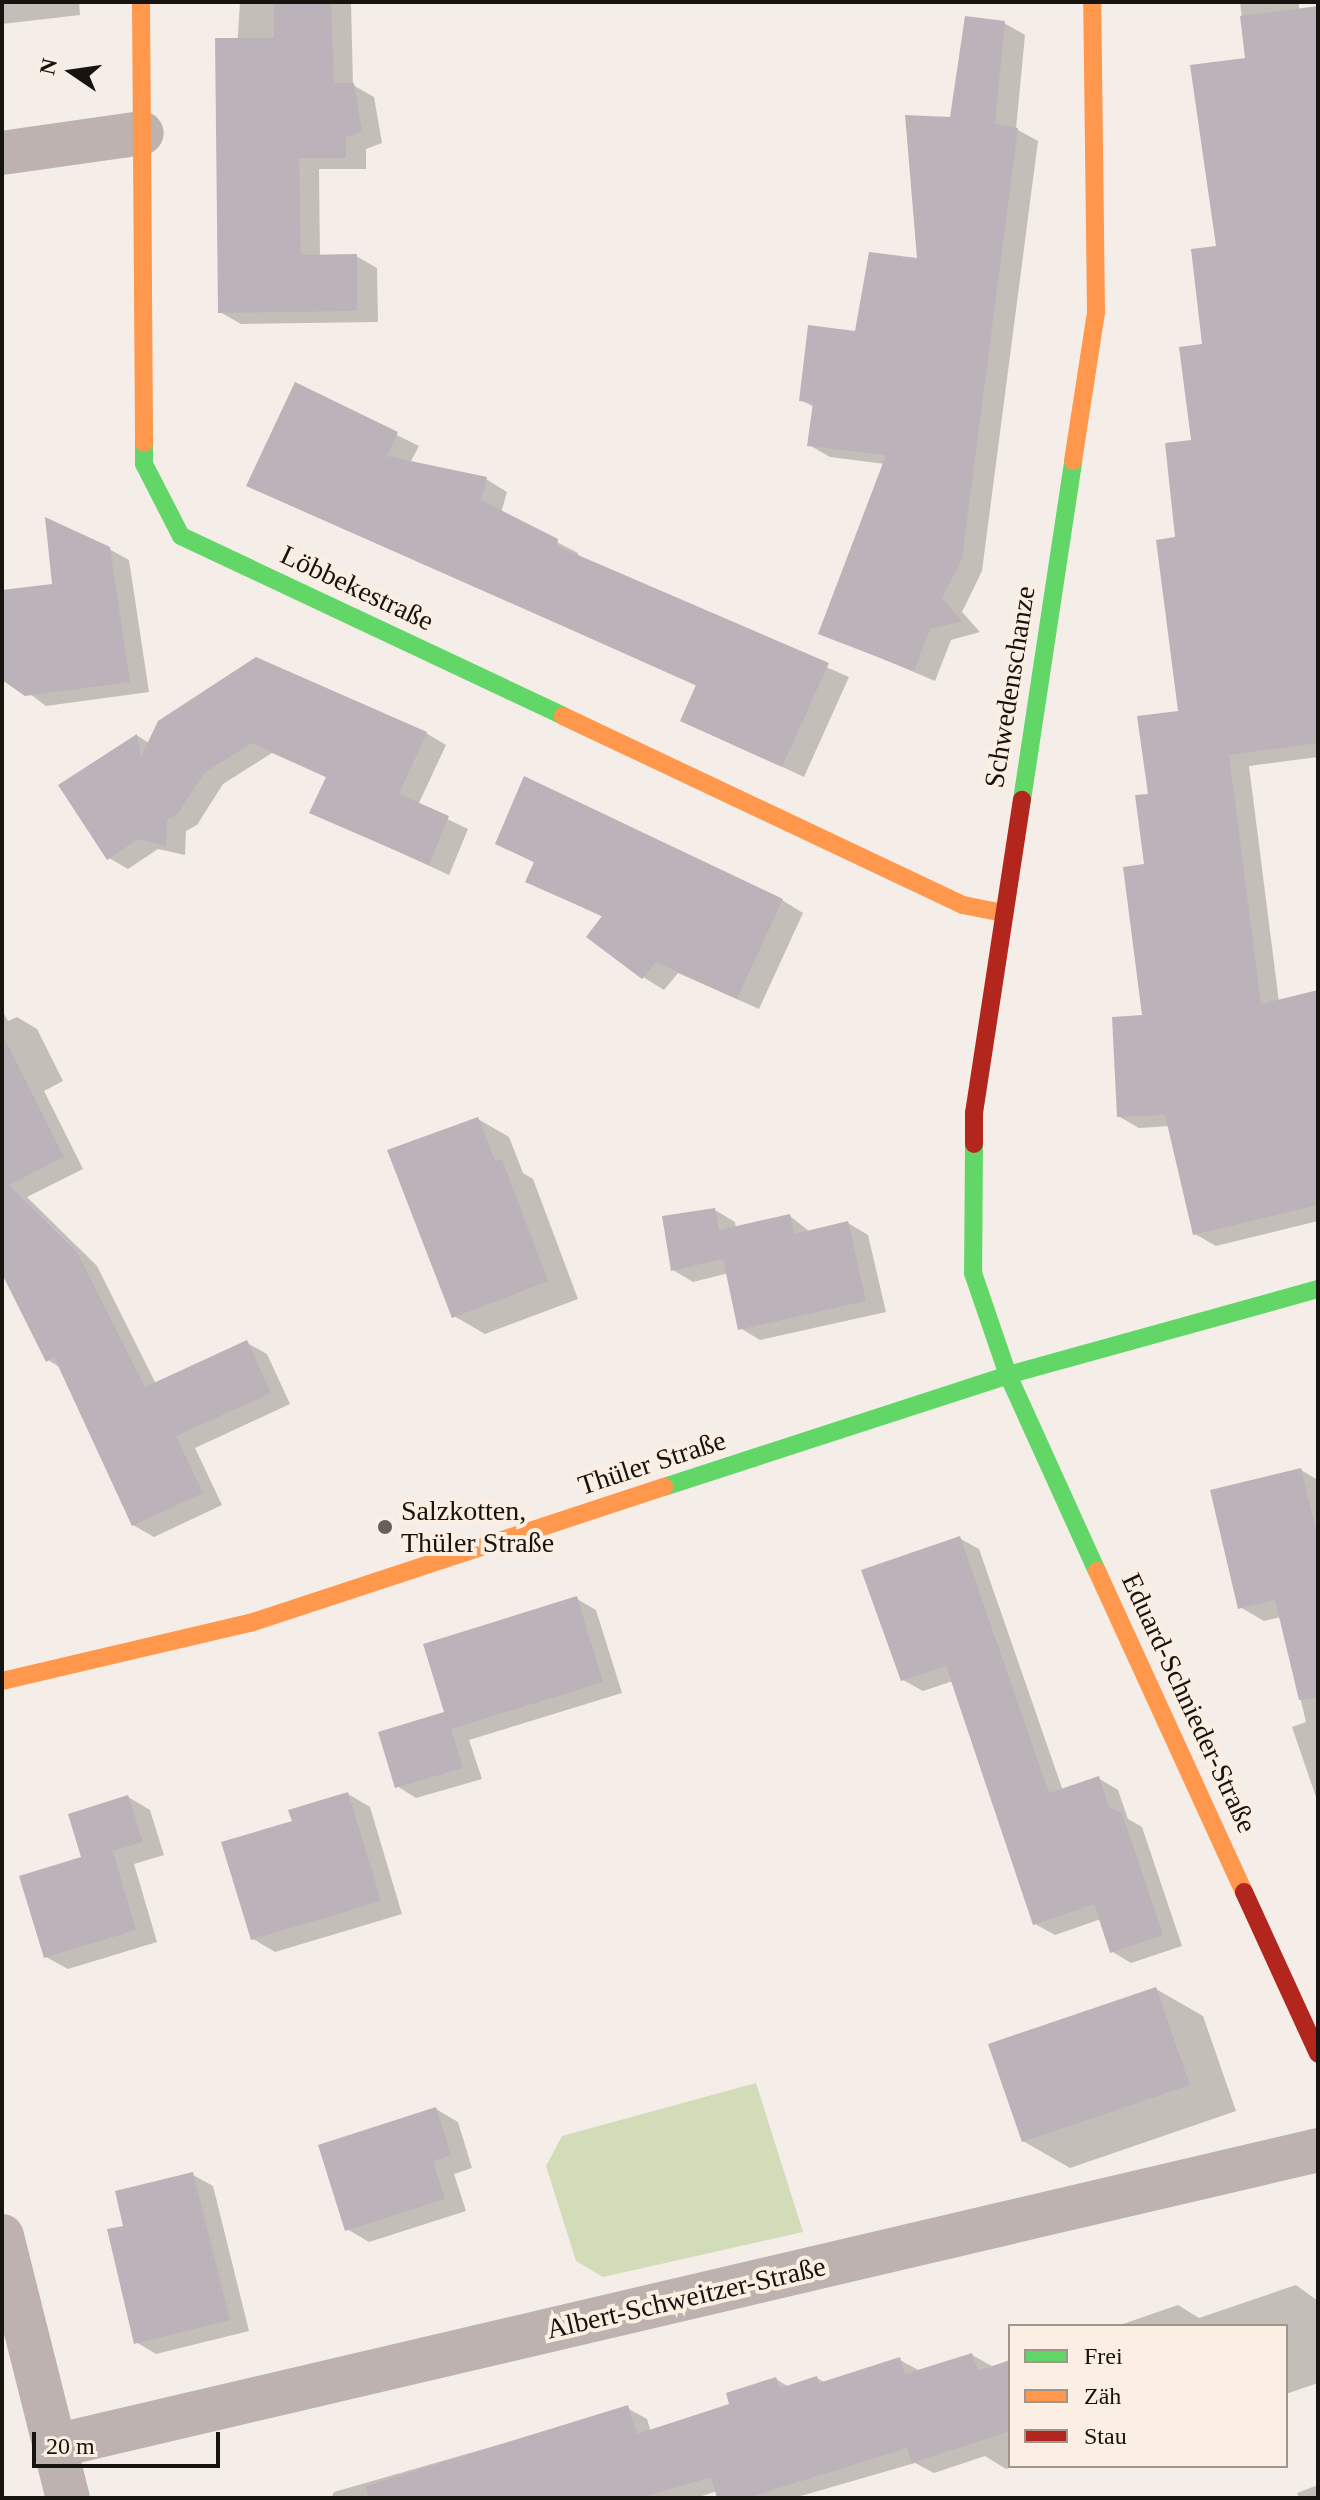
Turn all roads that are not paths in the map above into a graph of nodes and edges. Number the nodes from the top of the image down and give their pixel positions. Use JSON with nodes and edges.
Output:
{"nodes":[{"id":1,"x":141,"y":2,"type":"edge"},
{"id":2,"x":1092,"y":2,"type":"edge"},
{"id":3,"x":142,"y":133,"type":"junction"},
{"id":4,"x":2,"y":153,"type":"edge"},
{"id":5,"x":1003,"y":913,"type":"junction"},
{"id":6,"x":1318,"y":1289,"type":"edge"},
{"id":7,"x":1008,"y":1375,"type":"junction"},
{"id":8,"x":2,"y":1681,"type":"edge"},
{"id":9,"x":1318,"y":2054,"type":"edge"},
{"id":10,"x":1318,"y":2150,"type":"edge"},
{"id":11,"x":2,"y":2236,"type":"edge"},
{"id":12,"x":55,"y":2446,"type":"junction"},
{"id":13,"x":68,"y":2498,"type":"edge"}],
"edges":[{"from":1,"to":3,"type":"street","name":"Löbbekestraße"},
{"from":2,"to":5,"type":"street","name":"Schwedenschanze"},
{"from":3,"to":4,"type":"street"},
{"from":3,"to":5,"type":"street","name":"Löbbekestraße"},
{"from":5,"to":7,"type":"street","name":"Schwedenschanze"},
{"from":6,"to":7,"type":"street","name":"Thüler Straße"},
{"from":7,"to":8,"type":"street","name":"Thüler Straße"},
{"from":7,"to":9,"type":"street","name":"Eduard-Schnieder-Straße"},
{"from":10,"to":12,"type":"street","name":"Albert-Schweitzer-Straße"},
{"from":11,"to":12,"type":"street"},
{"from":12,"to":13,"type":"street"}]}
